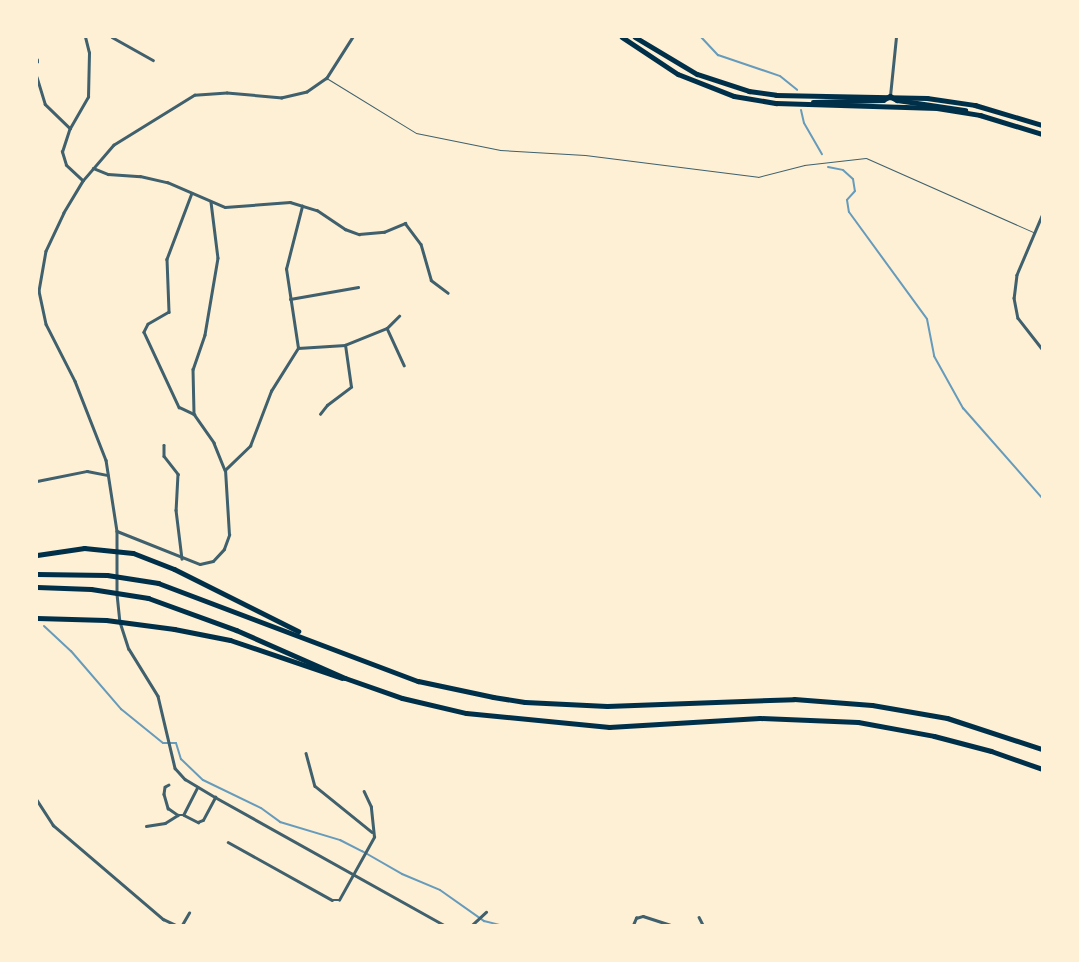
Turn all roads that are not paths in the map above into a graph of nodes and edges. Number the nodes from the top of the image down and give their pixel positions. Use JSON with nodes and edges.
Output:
{"nodes":[{"id":1,"x":87,"y":37,"type":"edge"},
{"id":2,"x":112,"y":37,"type":"edge"},
{"id":3,"x":353,"y":37,"type":"edge"},
{"id":4,"x":622,"y":37,"type":"edge"},
{"id":5,"x":635,"y":37,"type":"edge"},
{"id":6,"x":896,"y":37,"type":"edge"},
{"id":7,"x":153,"y":60,"type":"dead end"},
{"id":8,"x":37,"y":77,"type":"edge"},
{"id":9,"x":327,"y":78,"type":"junction"},
{"id":10,"x":891,"y":96,"type":"junction"},
{"id":11,"x":817,"y":101,"type":"junction"},
{"id":12,"x":1006,"y":122,"type":"junction"},
{"id":13,"x":1042,"y":127,"type":"edge"},
{"id":14,"x":71,"y":128,"type":"junction"},
{"id":15,"x":1042,"y":134,"type":"edge"},
{"id":16,"x":93,"y":168,"type":"junction"},
{"id":17,"x":83,"y":181,"type":"junction"},
{"id":18,"x":192,"y":194,"type":"junction"},
{"id":19,"x":211,"y":202,"type":"junction"},
{"id":20,"x":302,"y":206,"type":"junction"},
{"id":21,"x":1042,"y":216,"type":"edge"},
{"id":22,"x":1035,"y":233,"type":"junction"},
{"id":23,"x":358,"y":287,"type":"dead end"},
{"id":24,"x":448,"y":293,"type":"dead end"},
{"id":25,"x":290,"y":299,"type":"junction"},
{"id":26,"x":399,"y":316,"type":"dead end"},
{"id":27,"x":387,"y":328,"type":"junction"},
{"id":28,"x":345,"y":345,"type":"junction"},
{"id":29,"x":298,"y":348,"type":"junction"},
{"id":30,"x":1042,"y":349,"type":"edge"},
{"id":31,"x":404,"y":365,"type":"dead end"},
{"id":32,"x":194,"y":414,"type":"junction"},
{"id":33,"x":320,"y":414,"type":"dead end"},
{"id":34,"x":164,"y":445,"type":"dead end"},
{"id":35,"x":225,"y":470,"type":"junction"},
{"id":36,"x":109,"y":475,"type":"junction"},
{"id":37,"x":37,"y":481,"type":"edge"},
{"id":38,"x":117,"y":531,"type":"junction"},
{"id":39,"x":118,"y":550,"type":"junction"},
{"id":40,"x":37,"y":555,"type":"edge"},
{"id":41,"x":182,"y":559,"type":"junction"},
{"id":42,"x":37,"y":574,"type":"edge"},
{"id":43,"x":37,"y":587,"type":"edge"},
{"id":44,"x":37,"y":618,"type":"edge"},
{"id":45,"x":120,"y":622,"type":"junction"},
{"id":46,"x":337,"y":651,"type":"junction"},
{"id":47,"x":345,"y":678,"type":"junction"},
{"id":48,"x":1042,"y":749,"type":"edge"},
{"id":49,"x":306,"y":752,"type":"dead end"},
{"id":50,"x":1042,"y":769,"type":"edge"},
{"id":51,"x":169,"y":785,"type":"dead end"},
{"id":52,"x":198,"y":787,"type":"junction"},
{"id":53,"x":364,"y":792,"type":"dead end"},
{"id":54,"x":215,"y":797,"type":"junction"},
{"id":55,"x":37,"y":800,"type":"edge"},
{"id":56,"x":178,"y":815,"type":"junction"},
{"id":57,"x":184,"y":815,"type":"junction"},
{"id":58,"x":146,"y":826,"type":"dead end"},
{"id":59,"x":373,"y":832,"type":"junction"},
{"id":60,"x":228,"y":842,"type":"dead end"},
{"id":61,"x":355,"y":873,"type":"junction"},
{"id":62,"x":486,"y":912,"type":"dead end"},
{"id":63,"x":189,"y":913,"type":"dead end"},
{"id":64,"x":699,"y":918,"type":"dead end"},
{"id":65,"x":163,"y":919,"type":"junction"},
{"id":66,"x":161,"y":925,"type":"edge"},
{"id":67,"x":176,"y":925,"type":"edge"},
{"id":68,"x":182,"y":925,"type":"edge"},
{"id":69,"x":444,"y":925,"type":"edge"},
{"id":70,"x":472,"y":925,"type":"edge"},
{"id":71,"x":633,"y":925,"type":"edge"},
{"id":72,"x":670,"y":925,"type":"edge"},
{"id":73,"x":703,"y":925,"type":"edge"}],
"edges":[{"from":1,"to":14,"type":"street"},
{"from":2,"to":7,"type":"street"},
{"from":3,"to":9,"type":"street"},
{"from":4,"to":11,"type":"highway"},
{"from":5,"to":11,"type":"highway"},
{"from":6,"to":10,"type":"street"},
{"from":8,"to":14,"type":"street"},
{"from":9,"to":16,"type":"street"},
{"from":9,"to":22,"type":"lane"},
{"from":10,"to":11,"type":"highway"},
{"from":10,"to":12,"type":"highway"},
{"from":10,"to":13,"type":"highway"},
{"from":11,"to":12,"type":"highway"},
{"from":12,"to":15,"type":"highway"},
{"from":14,"to":17,"type":"street"},
{"from":16,"to":17,"type":"street"},
{"from":16,"to":18,"type":"street"},
{"from":17,"to":36,"type":"street"},
{"from":18,"to":19,"type":"street"},
{"from":18,"to":32,"type":"street"},
{"from":19,"to":20,"type":"street"},
{"from":19,"to":32,"type":"street"},
{"from":20,"to":24,"type":"street"},
{"from":20,"to":25,"type":"street"},
{"from":21,"to":22,"type":"street"},
{"from":22,"to":30,"type":"street"},
{"from":23,"to":25,"type":"street"},
{"from":25,"to":29,"type":"street"},
{"from":26,"to":27,"type":"street"},
{"from":27,"to":28,"type":"street"},
{"from":27,"to":31,"type":"street"},
{"from":28,"to":29,"type":"street"},
{"from":28,"to":33,"type":"street"},
{"from":29,"to":35,"type":"street"},
{"from":32,"to":35,"type":"street"},
{"from":34,"to":41,"type":"street"},
{"from":35,"to":41,"type":"street"},
{"from":36,"to":37,"type":"street"},
{"from":36,"to":38,"type":"street"},
{"from":38,"to":39,"type":"street"},
{"from":38,"to":41,"type":"street"},
{"from":39,"to":40,"type":"highway"},
{"from":39,"to":45,"type":"street"},
{"from":39,"to":46,"type":"highway"},
{"from":42,"to":46,"type":"highway"},
{"from":43,"to":47,"type":"highway"},
{"from":44,"to":45,"type":"highway"},
{"from":45,"to":47,"type":"highway"},
{"from":45,"to":52,"type":"street"},
{"from":46,"to":48,"type":"highway"},
{"from":47,"to":50,"type":"highway"},
{"from":49,"to":59,"type":"street"},
{"from":51,"to":56,"type":"street"},
{"from":52,"to":54,"type":"street"},
{"from":52,"to":57,"type":"street"},
{"from":53,"to":59,"type":"street"},
{"from":54,"to":57,"type":"street"},
{"from":54,"to":61,"type":"street"},
{"from":55,"to":65,"type":"street"},
{"from":56,"to":57,"type":"street"},
{"from":56,"to":58,"type":"street"},
{"from":59,"to":61,"type":"street"},
{"from":60,"to":61,"type":"street"},
{"from":61,"to":69,"type":"street"},
{"from":62,"to":70,"type":"street"},
{"from":63,"to":68,"type":"street"},
{"from":64,"to":73,"type":"street"},
{"from":65,"to":66,"type":"street"},
{"from":65,"to":67,"type":"street"},
{"from":71,"to":72,"type":"street"}]}
